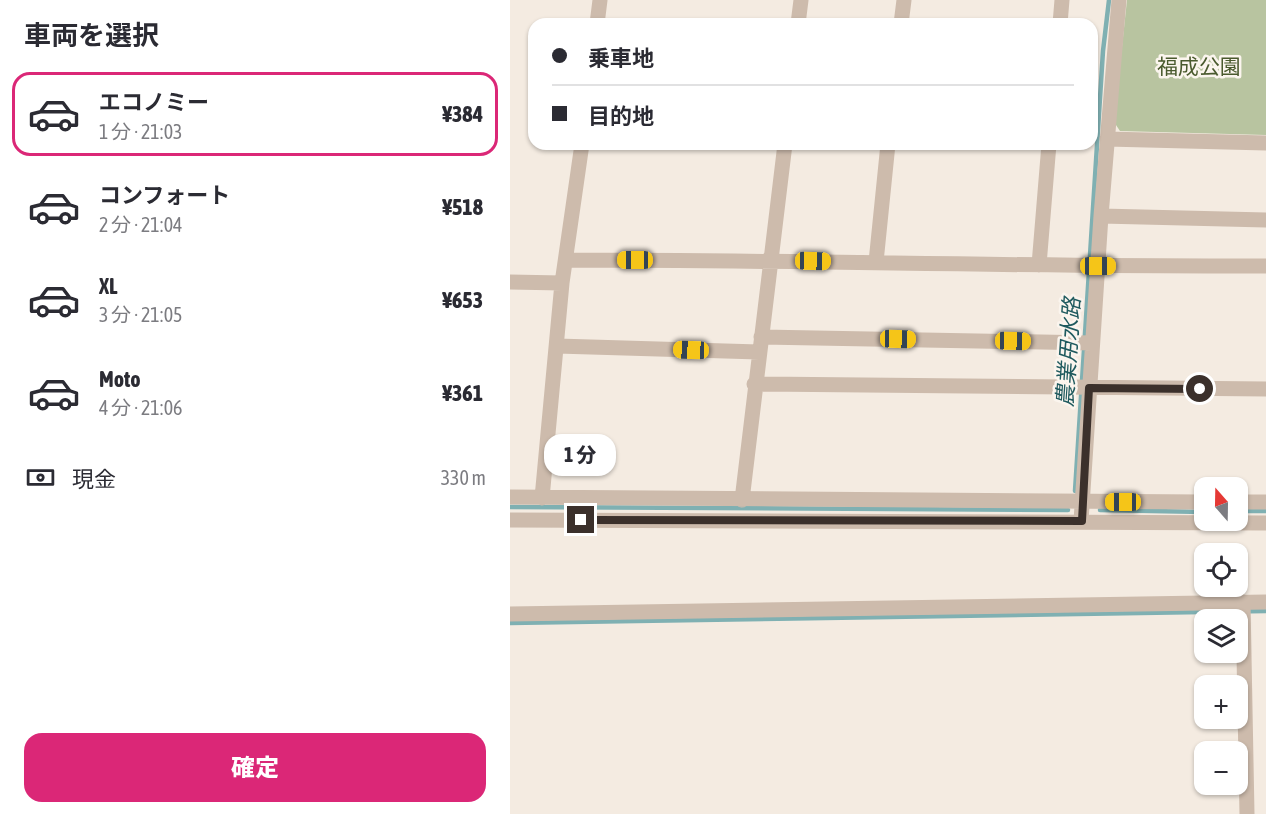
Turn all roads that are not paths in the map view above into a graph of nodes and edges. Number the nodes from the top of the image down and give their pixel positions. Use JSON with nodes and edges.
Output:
{"nodes":[{"id":1,"x":600,"y":0,"type":"edge"},
{"id":2,"x":801,"y":0,"type":"edge"},
{"id":3,"x":904,"y":0,"type":"edge"},
{"id":4,"x":1062,"y":0,"type":"edge"},
{"id":5,"x":1119,"y":0,"type":"edge"},
{"id":6,"x":598,"y":18,"type":"edge"},
{"id":7,"x":799,"y":18,"type":"edge"},
{"id":8,"x":902,"y":18,"type":"edge"},
{"id":9,"x":1060,"y":18,"type":"edge"},
{"id":10,"x":1107,"y":139,"type":"junction"},
{"id":11,"x":1266,"y":143,"type":"edge"},
{"id":12,"x":581,"y":150,"type":"edge"},
{"id":13,"x":784,"y":150,"type":"edge"},
{"id":14,"x":887,"y":150,"type":"edge"},
{"id":15,"x":1049,"y":150,"type":"edge"},
{"id":16,"x":1101,"y":216,"type":"junction"},
{"id":17,"x":1266,"y":220,"type":"edge"},
{"id":18,"x":567,"y":260,"type":"junction"},
{"id":19,"x":772,"y":260,"type":"junction"},
{"id":20,"x":876,"y":262,"type":"junction"},
{"id":21,"x":1039,"y":265,"type":"junction"},
{"id":22,"x":1092,"y":266,"type":"junction"},
{"id":23,"x":1266,"y":266,"type":"edge"},
{"id":24,"x":510,"y":282,"type":"edge"},
{"id":25,"x":562,"y":283,"type":"junction"},
{"id":26,"x":1087,"y":343,"type":"junction"},
{"id":27,"x":760,"y":344,"type":"junction"},
{"id":28,"x":556,"y":346,"type":"junction"},
{"id":29,"x":754,"y":384,"type":"junction"},
{"id":30,"x":1084,"y":388,"type":"junction"},
{"id":31,"x":1266,"y":389,"type":"edge"},
{"id":32,"x":510,"y":498,"type":"edge"},
{"id":33,"x":542,"y":498,"type":"junction"},
{"id":34,"x":742,"y":500,"type":"junction"},
{"id":35,"x":1082,"y":502,"type":"junction"},
{"id":36,"x":1194,"y":502,"type":"edge"},
{"id":37,"x":1248,"y":502,"type":"edge"},
{"id":38,"x":1266,"y":502,"type":"edge"},
{"id":39,"x":510,"y":520,"type":"edge"},
{"id":40,"x":1082,"y":521,"type":"junction"},
{"id":41,"x":1266,"y":522,"type":"edge"},
{"id":42,"x":1266,"y":602,"type":"edge"},
{"id":43,"x":1194,"y":609,"type":"edge"},
{"id":44,"x":1244,"y":609,"type":"edge"},
{"id":45,"x":510,"y":614,"type":"edge"},
{"id":46,"x":1245,"y":663,"type":"edge"},
{"id":47,"x":1247,"y":814,"type":"edge"}],
"edges":[{"from":1,"to":6,"type":"street"},
{"from":2,"to":7,"type":"street"},
{"from":3,"to":8,"type":"street"},
{"from":4,"to":9,"type":"street"},
{"from":5,"to":10,"type":"street"},
{"from":10,"to":11,"type":"street"},
{"from":10,"to":16,"type":"street"},
{"from":12,"to":18,"type":"street"},
{"from":13,"to":19,"type":"street"},
{"from":14,"to":20,"type":"street"},
{"from":15,"to":21,"type":"street"},
{"from":16,"to":17,"type":"street"},
{"from":16,"to":22,"type":"street"},
{"from":18,"to":19,"type":"street"},
{"from":18,"to":25,"type":"street"},
{"from":19,"to":20,"type":"street"},
{"from":19,"to":27,"type":"street"},
{"from":20,"to":21,"type":"street"},
{"from":21,"to":22,"type":"street"},
{"from":22,"to":23,"type":"street"},
{"from":22,"to":26,"type":"street"},
{"from":24,"to":25,"type":"street"},
{"from":25,"to":28,"type":"street"},
{"from":26,"to":27,"type":"street"},
{"from":26,"to":30,"type":"street"},
{"from":27,"to":28,"type":"street"},
{"from":27,"to":29,"type":"street"},
{"from":28,"to":33,"type":"street"},
{"from":29,"to":30,"type":"street"},
{"from":29,"to":34,"type":"street"},
{"from":30,"to":31,"type":"street"},
{"from":30,"to":35,"type":"street"},
{"from":32,"to":33,"type":"street"},
{"from":33,"to":34,"type":"street"},
{"from":34,"to":35,"type":"street"},
{"from":35,"to":36,"type":"street"},
{"from":35,"to":40,"type":"street"},
{"from":37,"to":38,"type":"street"},
{"from":39,"to":40,"type":"street"},
{"from":40,"to":41,"type":"street"},
{"from":42,"to":44,"type":"street"},
{"from":43,"to":45,"type":"street"},
{"from":46,"to":47,"type":"street"}]}
